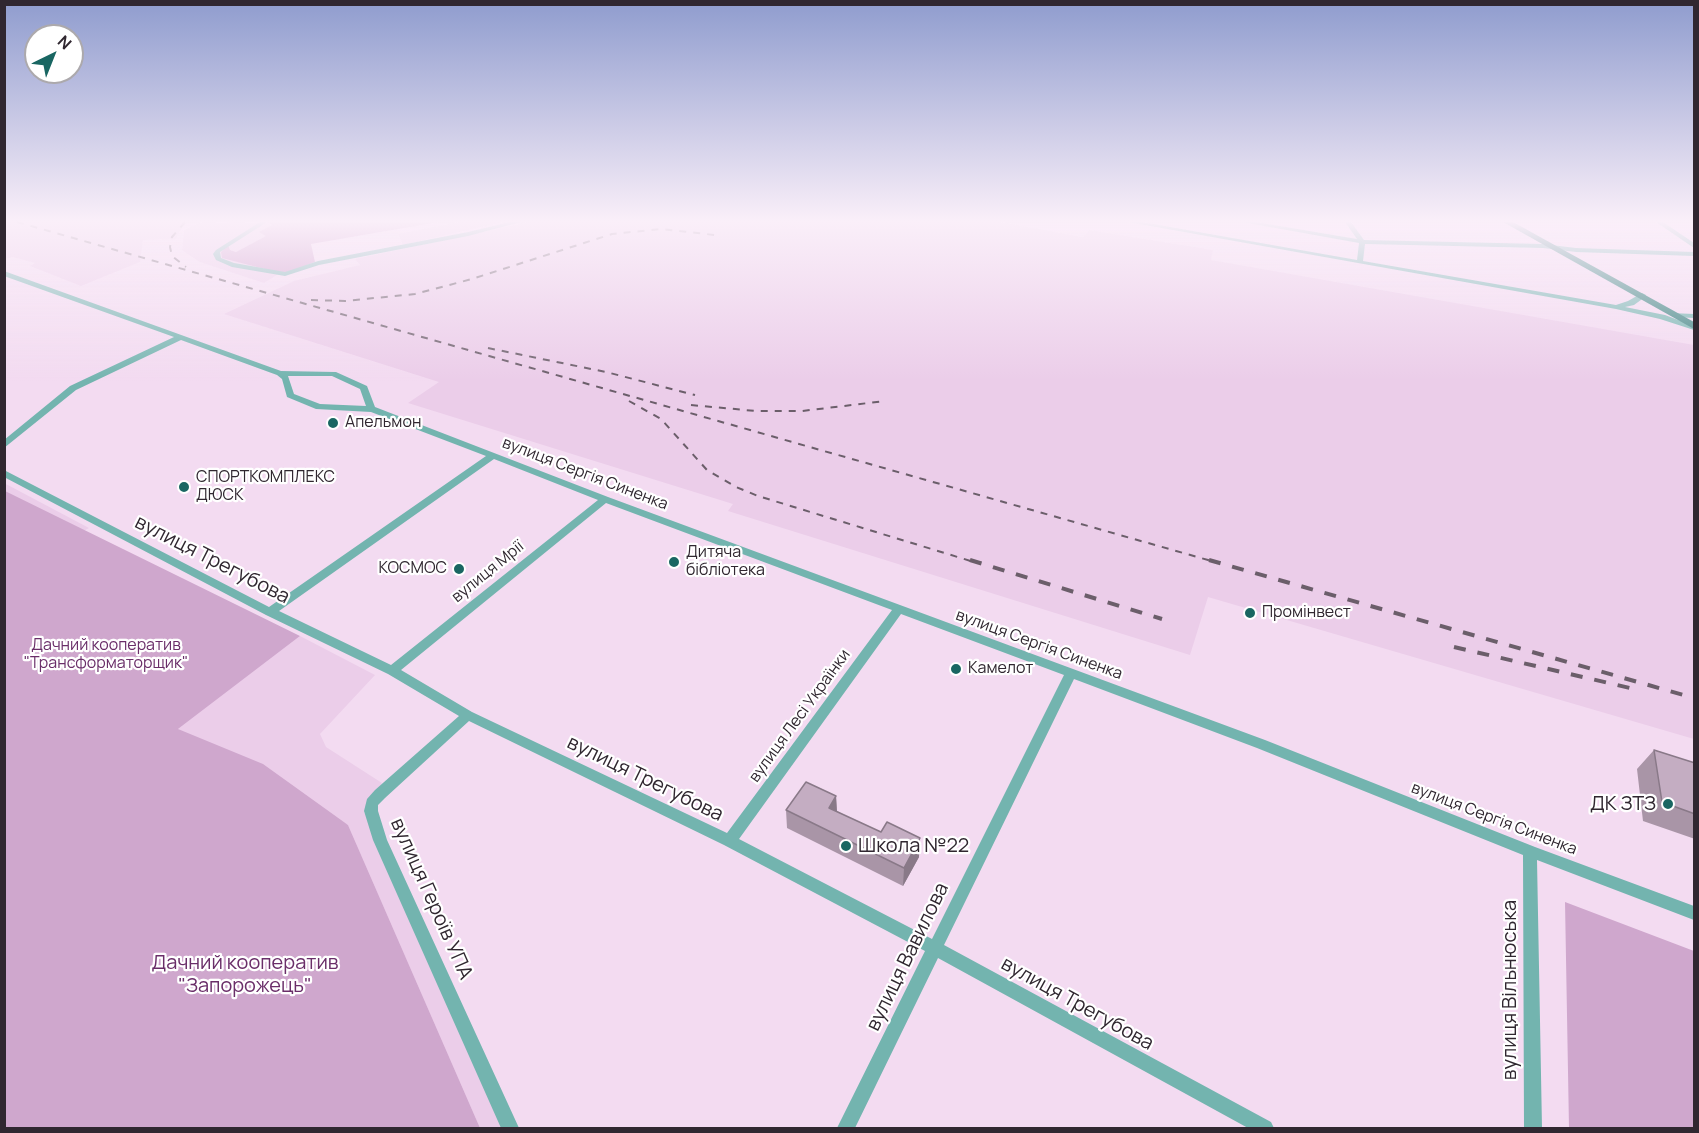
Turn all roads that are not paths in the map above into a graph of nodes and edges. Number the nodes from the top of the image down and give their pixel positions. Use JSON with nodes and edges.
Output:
{"nodes":[{"id":1,"x":9,"y":275,"type":"edge"},
{"id":2,"x":1433,"y":275,"type":"edge"},
{"id":3,"x":1604,"y":275,"type":"edge"},
{"id":4,"x":1642,"y":295,"type":"junction"},
{"id":5,"x":1616,"y":307,"type":"junction"},
{"id":6,"x":1674,"y":315,"type":"junction"},
{"id":7,"x":1695,"y":316,"type":"edge"},
{"id":8,"x":1695,"y":327,"type":"edge"},
{"id":9,"x":178,"y":338,"type":"junction"},
{"id":10,"x":280,"y":373,"type":"junction"},
{"id":11,"x":372,"y":409,"type":"junction"},
{"id":12,"x":4,"y":445,"type":"edge"},
{"id":13,"x":492,"y":456,"type":"junction"},
{"id":14,"x":4,"y":473,"type":"edge"},
{"id":15,"x":605,"y":500,"type":"junction"},
{"id":16,"x":898,"y":610,"type":"junction"},
{"id":17,"x":270,"y":612,"type":"junction"},
{"id":18,"x":392,"y":671,"type":"junction"},
{"id":19,"x":1070,"y":675,"type":"junction"},
{"id":20,"x":468,"y":715,"type":"junction"},
{"id":21,"x":729,"y":841,"type":"junction"},
{"id":22,"x":1530,"y":851,"type":"junction"},
{"id":23,"x":1695,"y":913,"type":"edge"},
{"id":24,"x":936,"y":949,"type":"junction"},
{"id":25,"x":510,"y":1128,"type":"edge"},
{"id":26,"x":846,"y":1128,"type":"edge"},
{"id":27,"x":1264,"y":1128,"type":"edge"},
{"id":28,"x":1533,"y":1128,"type":"edge"}],
"edges":[{"from":1,"to":9,"type":"street"},
{"from":2,"to":5,"type":"street"},
{"from":3,"to":4,"type":"main road"},
{"from":4,"to":5,"type":"street"},
{"from":4,"to":6,"type":"main road"},
{"from":5,"to":8,"type":"street"},
{"from":6,"to":7,"type":"street"},
{"from":6,"to":8,"type":"main road"},
{"from":9,"to":10,"type":"street"},
{"from":9,"to":12,"type":"street"},
{"from":10,"to":11,"type":"street","name":"вулиця Сергія Синенка"},
{"from":10,"to":11,"type":"street"},
{"from":11,"to":13,"type":"street","name":"вулиця Сергія Синенка"},
{"from":13,"to":15,"type":"street","name":"вулиця Сергія Синенка"},
{"from":13,"to":17,"type":"street"},
{"from":14,"to":17,"type":"street","name":"вулиця Трегубова"},
{"from":15,"to":16,"type":"street","name":"вулиця Сергія Синенка"},
{"from":15,"to":18,"type":"street","name":"вулиця Мрії"},
{"from":16,"to":19,"type":"street","name":"вулиця Сергія Синенка"},
{"from":16,"to":21,"type":"street","name":"вулиця Лесі Українки"},
{"from":17,"to":18,"type":"street","name":"вулиця Трегубова"},
{"from":18,"to":20,"type":"street","name":"вулиця Трегубова"},
{"from":19,"to":22,"type":"street","name":"вулиця Сергія Синенка"},
{"from":19,"to":24,"type":"street","name":"вулиця Вавилова"},
{"from":20,"to":21,"type":"street","name":"вулиця Трегубова"},
{"from":20,"to":25,"type":"street","name":"вулиця Героїв УПА"},
{"from":21,"to":24,"type":"street","name":"вулиця Трегубова"},
{"from":22,"to":23,"type":"street","name":"вулиця Сергія Синенка"},
{"from":22,"to":28,"type":"street","name":"вулиця Вільнюська"},
{"from":24,"to":26,"type":"street","name":"вулиця Вавилова"},
{"from":24,"to":27,"type":"street","name":"вулиця Трегубова"}]}
